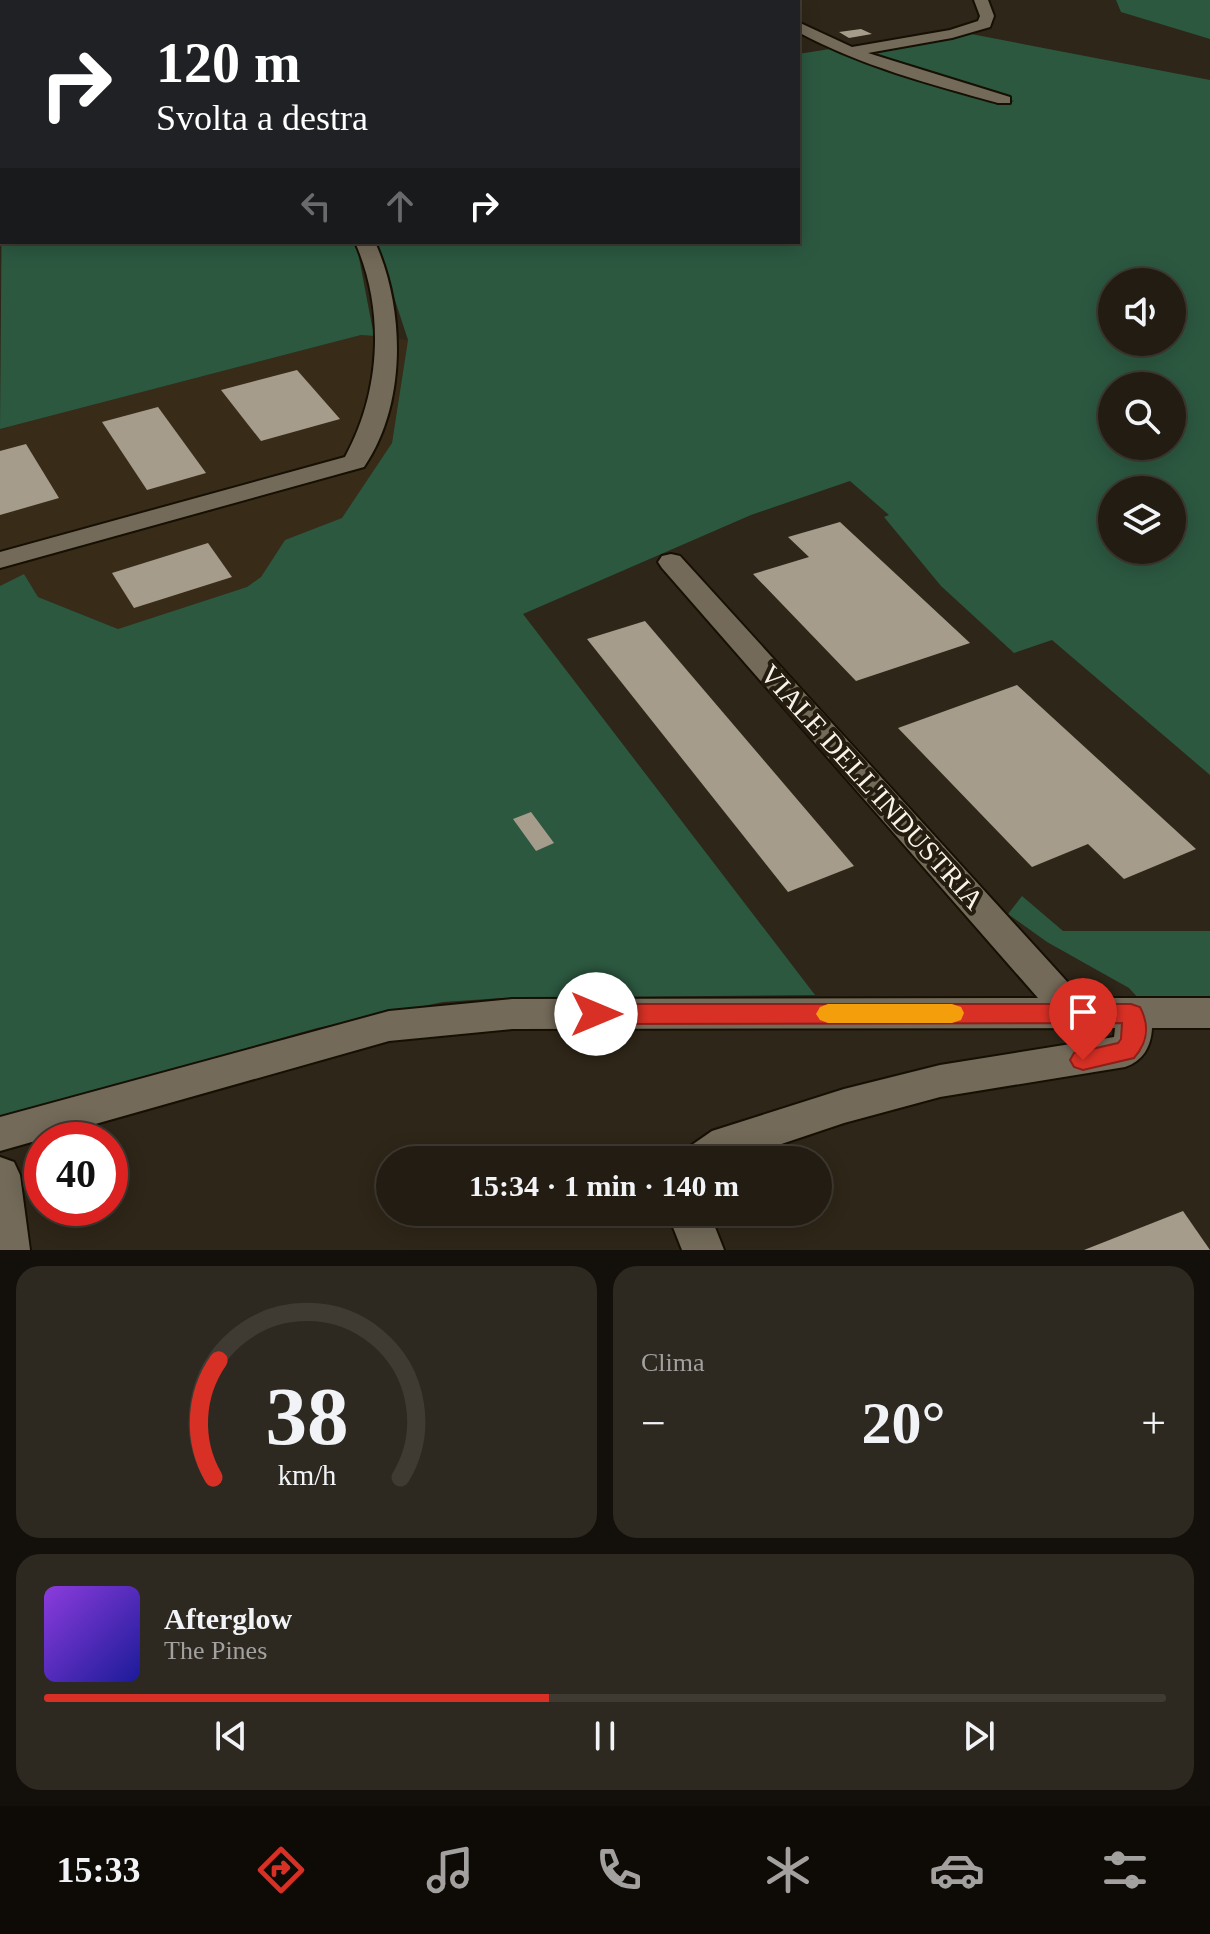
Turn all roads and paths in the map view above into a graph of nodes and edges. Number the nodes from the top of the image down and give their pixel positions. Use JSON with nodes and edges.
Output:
{"nodes":[{"id":1,"x":981,"y":0,"type":"edge"},
{"id":2,"x":800,"y":27,"type":"edge"},
{"id":3,"x":841,"y":49,"type":"junction"},
{"id":4,"x":810,"y":50,"type":"dead end"},
{"id":5,"x":1004,"y":100,"type":"dead end"},
{"id":6,"x":366,"y":244,"type":"edge"},
{"id":7,"x":671,"y":562,"type":"dead end"},
{"id":8,"x":2,"y":570,"type":"edge"},
{"id":9,"x":1073,"y":1013,"type":"junction"},
{"id":10,"x":1131,"y":1013,"type":"junction"},
{"id":11,"x":1210,"y":1013,"type":"edge"},
{"id":12,"x":0,"y":1134,"type":"edge"},
{"id":13,"x":722,"y":1146,"type":"edge"},
{"id":14,"x":0,"y":1175,"type":"edge"},
{"id":15,"x":694,"y":1226,"type":"edge"},
{"id":16,"x":9,"y":1250,"type":"edge"},
{"id":17,"x":703,"y":1250,"type":"edge"}],
"edges":[{"from":1,"to":3,"type":"street"},
{"from":2,"to":3,"type":"street"},
{"from":3,"to":4,"type":"street"},
{"from":3,"to":5,"type":"street"},
{"from":6,"to":8,"type":"street"},
{"from":7,"to":9,"type":"street","name":"VIALE DELL'INDUSTRIA"},
{"from":9,"to":10,"type":"street"},
{"from":9,"to":12,"type":"street"},
{"from":10,"to":11,"type":"street"},
{"from":10,"to":13,"type":"street"},
{"from":14,"to":16,"type":"street"},
{"from":15,"to":17,"type":"street"}]}
